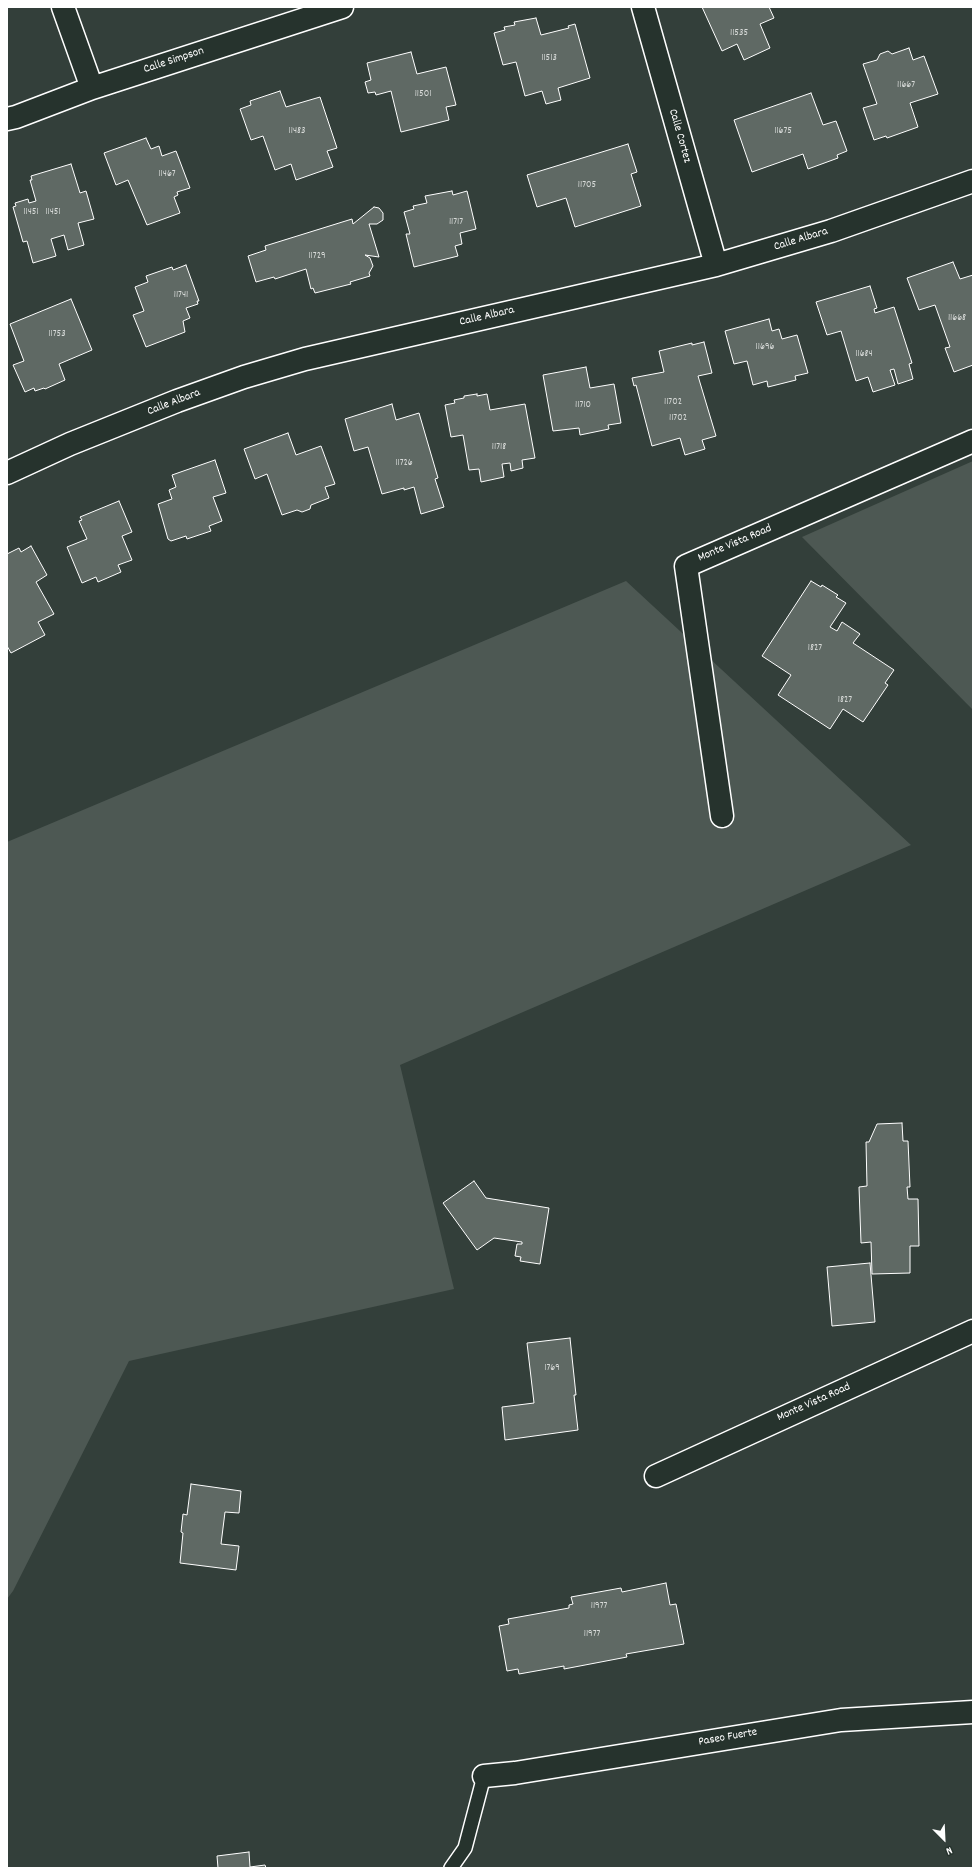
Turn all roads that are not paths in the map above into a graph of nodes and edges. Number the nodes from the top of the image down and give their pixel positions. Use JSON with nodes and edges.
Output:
{"nodes":[{"id":1,"x":63,"y":7,"type":"edge"},
{"id":2,"x":342,"y":7,"type":"edge"},
{"id":3,"x":642,"y":7,"type":"edge"},
{"id":4,"x":92,"y":88,"type":"junction"},
{"id":5,"x":7,"y":119,"type":"edge"},
{"id":6,"x":973,"y":181,"type":"edge"},
{"id":7,"x":716,"y":265,"type":"junction"},
{"id":8,"x":973,"y":441,"type":"edge"},
{"id":9,"x":7,"y":473,"type":"edge"},
{"id":10,"x":722,"y":816,"type":"dead end"},
{"id":11,"x":973,"y":1331,"type":"edge"},
{"id":12,"x":656,"y":1476,"type":"dead end"},
{"id":13,"x":973,"y":1712,"type":"edge"},
{"id":14,"x":484,"y":1776,"type":"joint"},
{"id":15,"x":451,"y":1868,"type":"edge"}],
"edges":[{"from":1,"to":4,"type":"street"},
{"from":2,"to":4,"type":"street","name":"Calle Simpson"},
{"from":3,"to":7,"type":"street","name":"Calle Cortez"},
{"from":4,"to":5,"type":"street","name":"Calle Simpson"},
{"from":6,"to":7,"type":"street","name":"Calle Albara"},
{"from":7,"to":9,"type":"street","name":"Calle Albara"},
{"from":8,"to":10,"type":"street","name":"Monte Vista Road"},
{"from":11,"to":12,"type":"street","name":"Monte Vista Road"},
{"from":13,"to":14,"type":"street","name":"Paseo Fuerte"},
{"from":14,"to":15,"type":"lane"}]}
